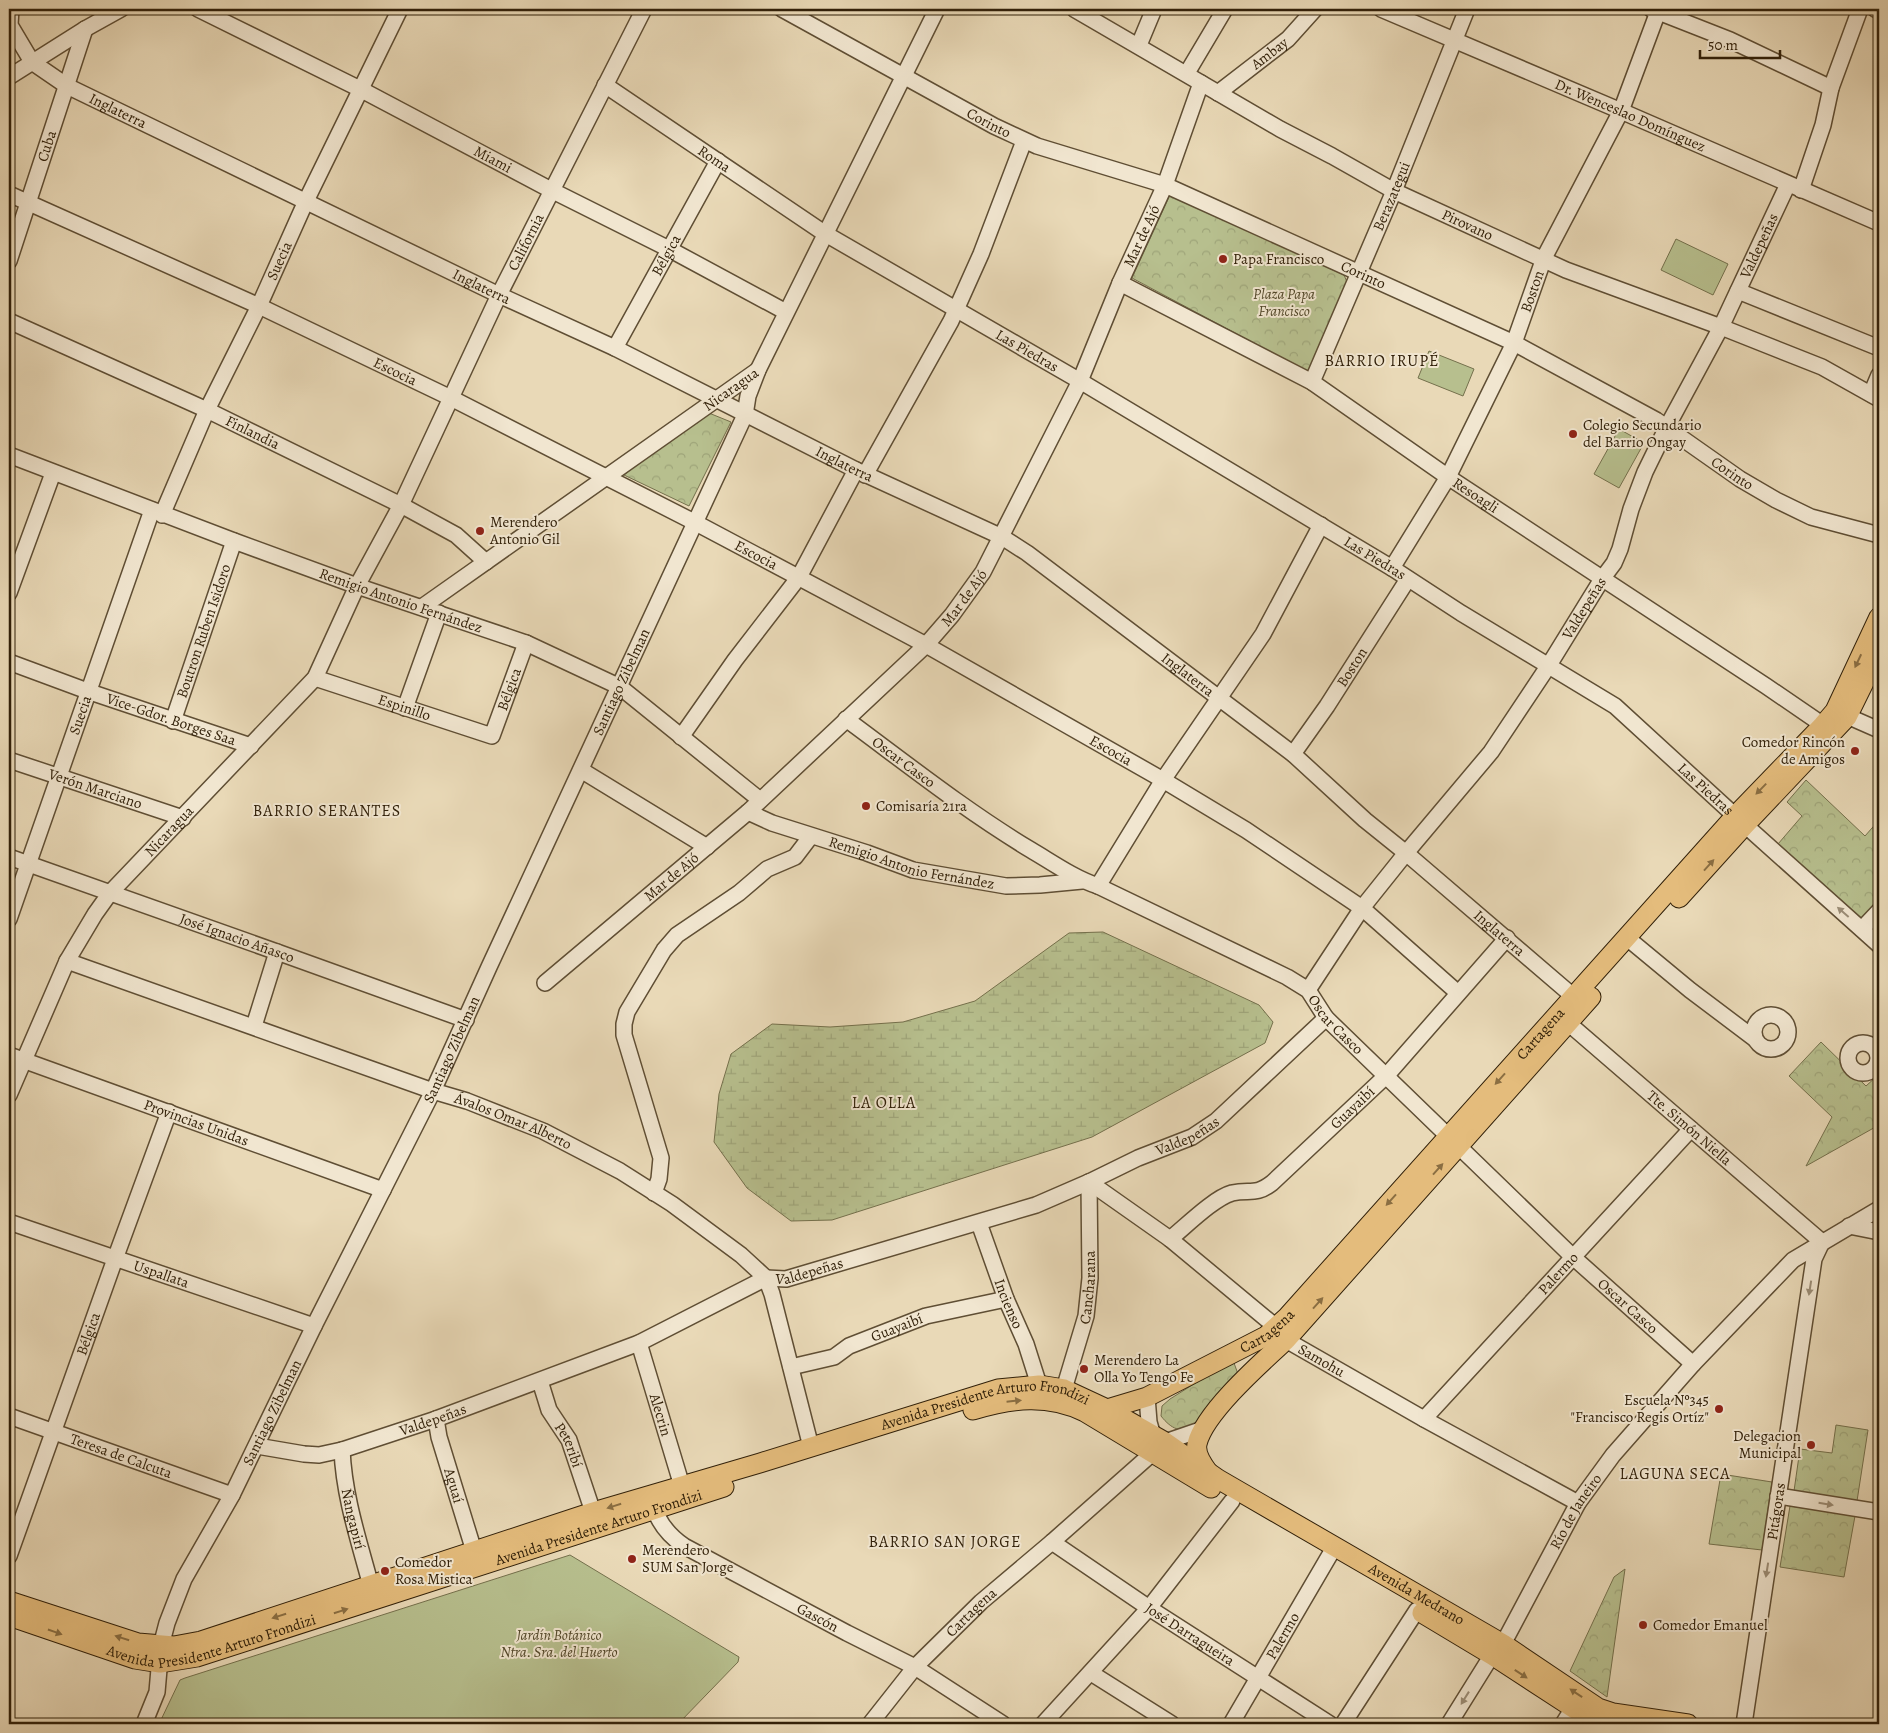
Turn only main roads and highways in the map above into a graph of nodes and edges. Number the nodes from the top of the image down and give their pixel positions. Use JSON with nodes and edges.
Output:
{"nodes":[{"id":1,"x":1879,"y":617,"type":"edge"},
{"id":2,"x":1879,"y":652,"type":"edge"},
{"id":3,"x":1841,"y":714,"type":"junction"},
{"id":4,"x":1740,"y":820,"type":"junction"},
{"id":5,"x":1631,"y":941,"type":"junction"},
{"id":6,"x":1563,"y":1019,"type":"junction"},
{"id":7,"x":1281,"y":1333,"type":"junction"},
{"id":8,"x":1228,"y":1354,"type":"junction"},
{"id":9,"x":1246,"y":1377,"type":"junction"},
{"id":10,"x":1107,"y":1409,"type":"junction"},
{"id":11,"x":1157,"y":1444,"type":"junction"},
{"id":12,"x":1208,"y":1473,"type":"junction"},
{"id":13,"x":652,"y":1502,"type":"junction"},
{"id":14,"x":1332,"y":1552,"type":"junction"},
{"id":15,"x":465,"y":1560,"type":"junction"},
{"id":16,"x":9,"y":1601,"type":"edge"},
{"id":17,"x":9,"y":1616,"type":"edge"},
{"id":18,"x":1497,"y":1649,"type":"junction"},
{"id":19,"x":160,"y":1655,"type":"junction"},
{"id":20,"x":1665,"y":1723,"type":"edge"},
{"id":21,"x":1606,"y":1724,"type":"edge"},
{"id":22,"x":1688,"y":1724,"type":"edge"}],
"edges":[{"from":1,"to":3,"type":"main road","name":"Cartagena","one_way":true},
{"from":2,"to":3,"type":"main road","name":"Cartagena"},
{"from":3,"to":4,"type":"main road","name":"Cartagena"},
{"from":3,"to":4,"type":"main road","name":"Cartagena","one_way":true},
{"from":4,"to":5,"type":"main road","name":"Cartagena"},
{"from":5,"to":6,"type":"main road","name":"Cartagena"},
{"from":5,"to":6,"type":"main road","name":"Cartagena"},
{"from":6,"to":7,"type":"main road","name":"Cartagena"},
{"from":7,"to":8,"type":"main road","name":"Cartagena"},
{"from":7,"to":9,"type":"main road","name":"Cartagena"},
{"from":8,"to":9,"type":"main road"},
{"from":8,"to":10,"type":"main road","name":"Cartagena"},
{"from":9,"to":12,"type":"main road","name":"Cartagena"},
{"from":10,"to":11,"type":"main road","name":"Avenida Presidente Arturo Frondizi"},
{"from":10,"to":13,"type":"main road","name":"Avenida Presidente Arturo Frondizi"},
{"from":11,"to":12,"type":"main road","name":"Avenida Medrano"},
{"from":13,"to":11,"type":"main road","name":"Avenida Presidente Arturo Frondizi","one_way":true},
{"from":11,"to":14,"type":"main road","name":"Avenida Medrano"},
{"from":12,"to":14,"type":"main road","name":"Avenida Medrano"},
{"from":13,"to":15,"type":"main road","name":"Avenida Presidente Arturo Frondizi"},
{"from":13,"to":15,"type":"main road","name":"Avenida Presidente Arturo Frondizi","one_way":true},
{"from":14,"to":18,"type":"main road","name":"Avenida Medrano"},
{"from":14,"to":18,"type":"main road","name":"Avenida Medrano"},
{"from":15,"to":19,"type":"main road","name":"Avenida Presidente Arturo Frondizi","one_way":true},
{"from":19,"to":15,"type":"main road","name":"Avenida Presidente Arturo Frondizi","one_way":true},
{"from":19,"to":16,"type":"main road","name":"Avenida Presidente Arturo Frondizi","one_way":true},
{"from":17,"to":19,"type":"main road","name":"Avenida Presidente Arturo Frondizi","one_way":true},
{"from":20,"to":18,"type":"main road","name":"Avenida Medrano","one_way":true},
{"from":18,"to":21,"type":"main road","name":"Avenida Medrano","one_way":true},
{"from":20,"to":22,"type":"main road","name":"Avenida Medrano"}]}
